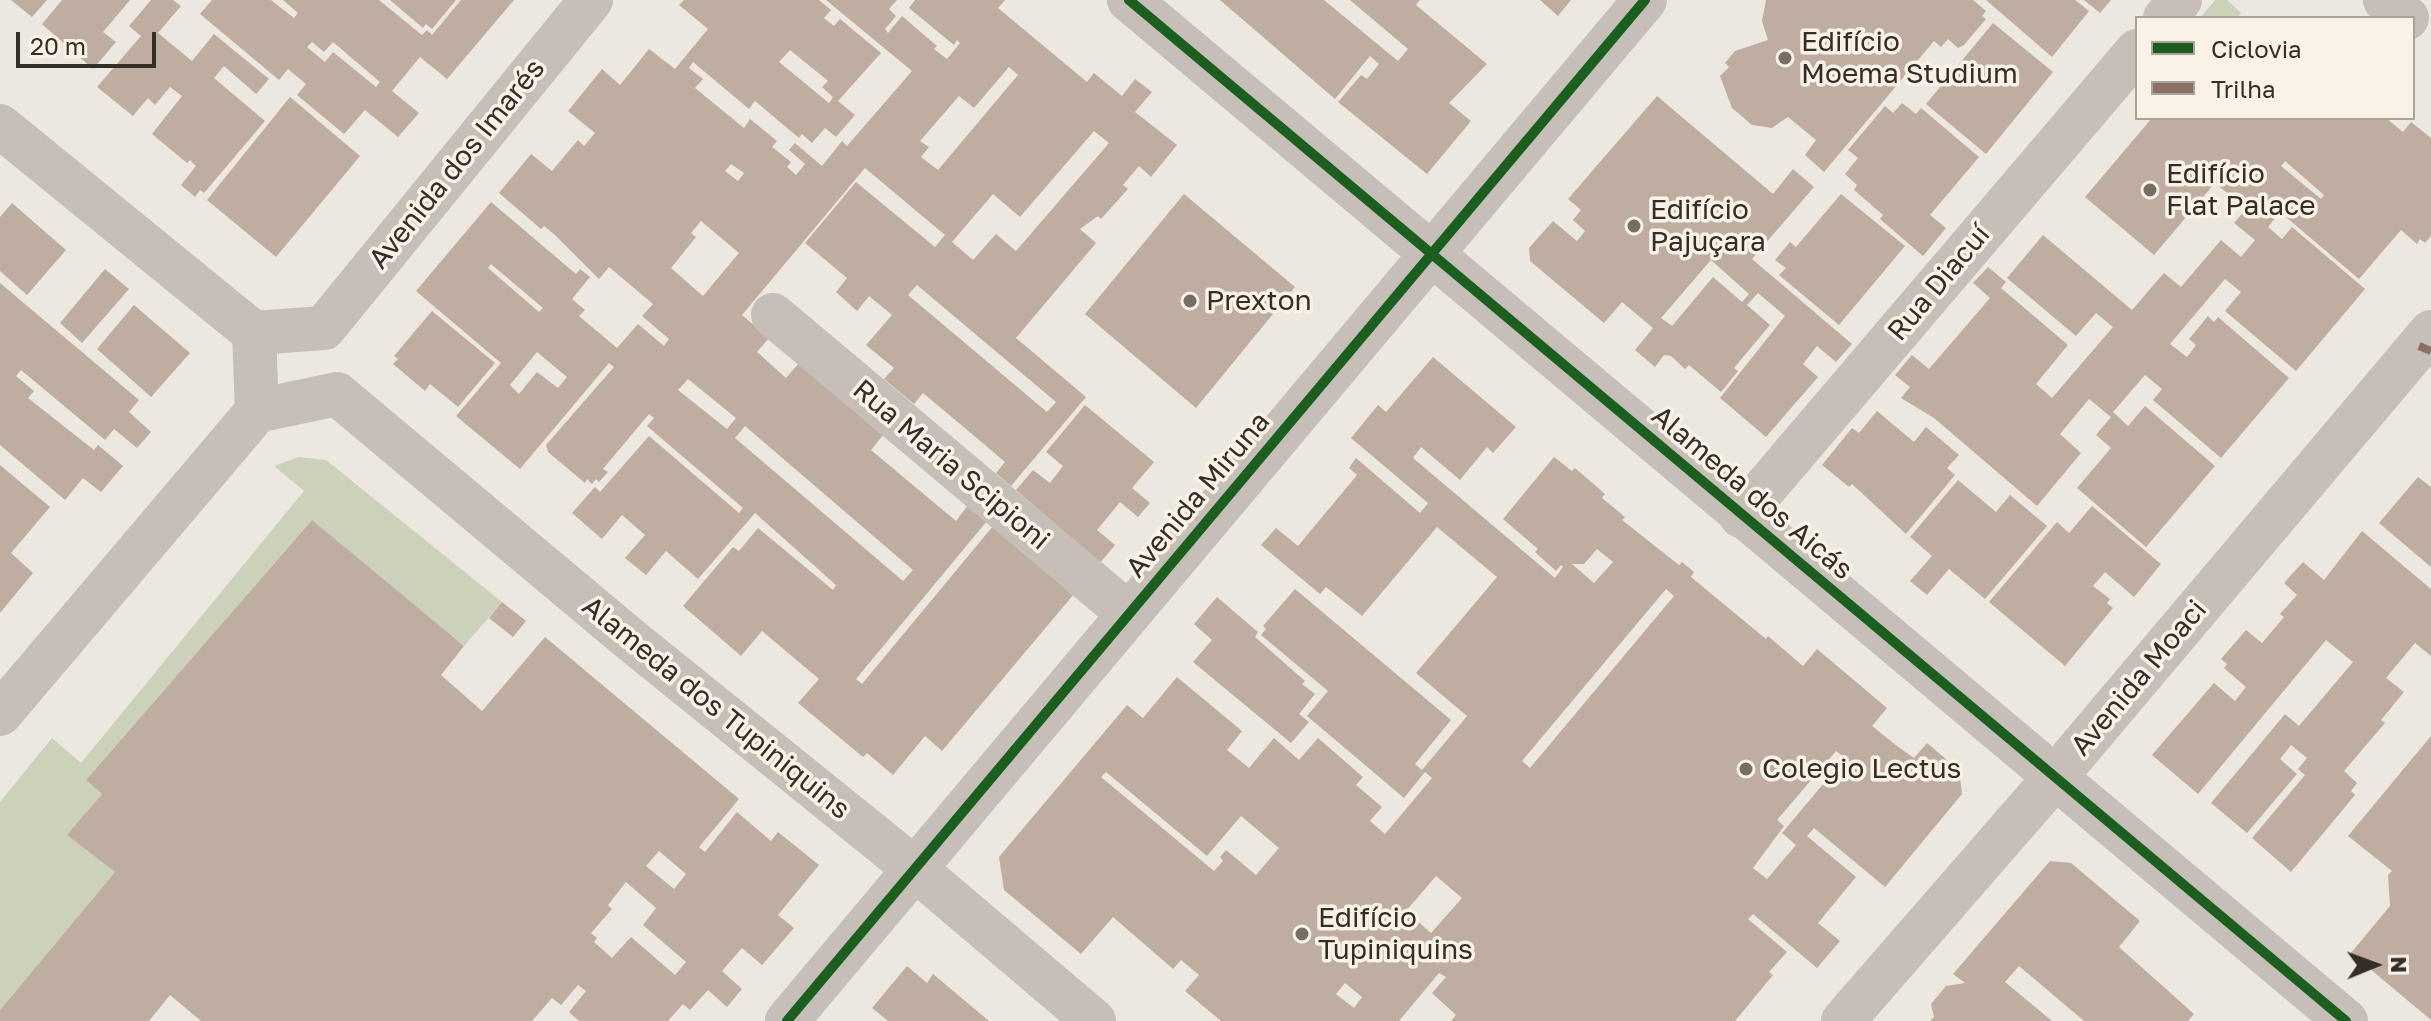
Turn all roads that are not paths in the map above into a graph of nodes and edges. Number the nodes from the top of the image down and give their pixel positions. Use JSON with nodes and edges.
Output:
{"nodes":[{"id":1,"x":591,"y":0,"type":"edge"},
{"id":2,"x":1129,"y":0,"type":"edge"},
{"id":3,"x":1645,"y":0,"type":"edge"},
{"id":4,"x":2180,"y":0,"type":"edge"},
{"id":5,"x":2385,"y":0,"type":"edge"},
{"id":6,"x":2167,"y":16,"type":"edge"},
{"id":7,"x":2405,"y":16,"type":"edge"},
{"id":8,"x":2415,"y":25,"type":"edge"},
{"id":9,"x":2431,"y":39,"type":"edge"},
{"id":10,"x":2135,"y":53,"type":"edge"},
{"id":11,"x":0,"y":126,"type":"edge"},
{"id":12,"x":1431,"y":254,"type":"junction"},
{"id":13,"x":773,"y":315,"type":"dead end"},
{"id":14,"x":324,"y":328,"type":"junction"},
{"id":15,"x":254,"y":333,"type":"junction"},
{"id":16,"x":2427,"y":343,"type":"edge"},
{"id":17,"x":337,"y":394,"type":"junction"},
{"id":18,"x":257,"y":411,"type":"junction"},
{"id":19,"x":1741,"y":516,"type":"junction"},
{"id":20,"x":1129,"y":614,"type":"junction"},
{"id":21,"x":0,"y":714,"type":"edge"},
{"id":22,"x":2057,"y":775,"type":"junction"},
{"id":23,"x":915,"y":869,"type":"junction"},
{"id":24,"x":787,"y":1021,"type":"edge"},
{"id":25,"x":1094,"y":1021,"type":"edge"},
{"id":26,"x":1843,"y":1021,"type":"edge"},
{"id":27,"x":2346,"y":1021,"type":"edge"}],
"edges":[{"from":1,"to":14,"type":"street","name":"Avenida dos Imarés"},
{"from":2,"to":12,"type":"street","name":"Alameda dos Aicás"},
{"from":3,"to":12,"type":"street","name":"Avenida Miruna"},
{"from":4,"to":6,"type":"street"},
{"from":5,"to":7,"type":"street"},
{"from":8,"to":9,"type":"street"},
{"from":10,"to":19,"type":"street","name":"Rua Diacuí"},
{"from":11,"to":15,"type":"street"},
{"from":12,"to":19,"type":"street","name":"Alameda dos Aicás"},
{"from":12,"to":20,"type":"street","name":"Avenida Miruna"},
{"from":13,"to":20,"type":"street","name":"Rua Maria Scipioni"},
{"from":14,"to":15,"type":"street"},
{"from":14,"to":17,"type":"street"},
{"from":15,"to":18,"type":"street"},
{"from":16,"to":22,"type":"street","name":"Avenida Moaci"},
{"from":17,"to":18,"type":"street"},
{"from":17,"to":23,"type":"street","name":"Alameda dos Tupiniquins"},
{"from":18,"to":21,"type":"street"},
{"from":19,"to":22,"type":"street","name":"Alameda dos Aicás"},
{"from":20,"to":23,"type":"street","name":"Avenida Miruna"},
{"from":22,"to":26,"type":"street","name":"Avenida Moaci"},
{"from":22,"to":27,"type":"street","name":"Alameda dos Aicás"},
{"from":23,"to":24,"type":"street","name":"Avenida Miruna"},
{"from":23,"to":25,"type":"street","name":"Alameda dos Tupiniquins"}]}
